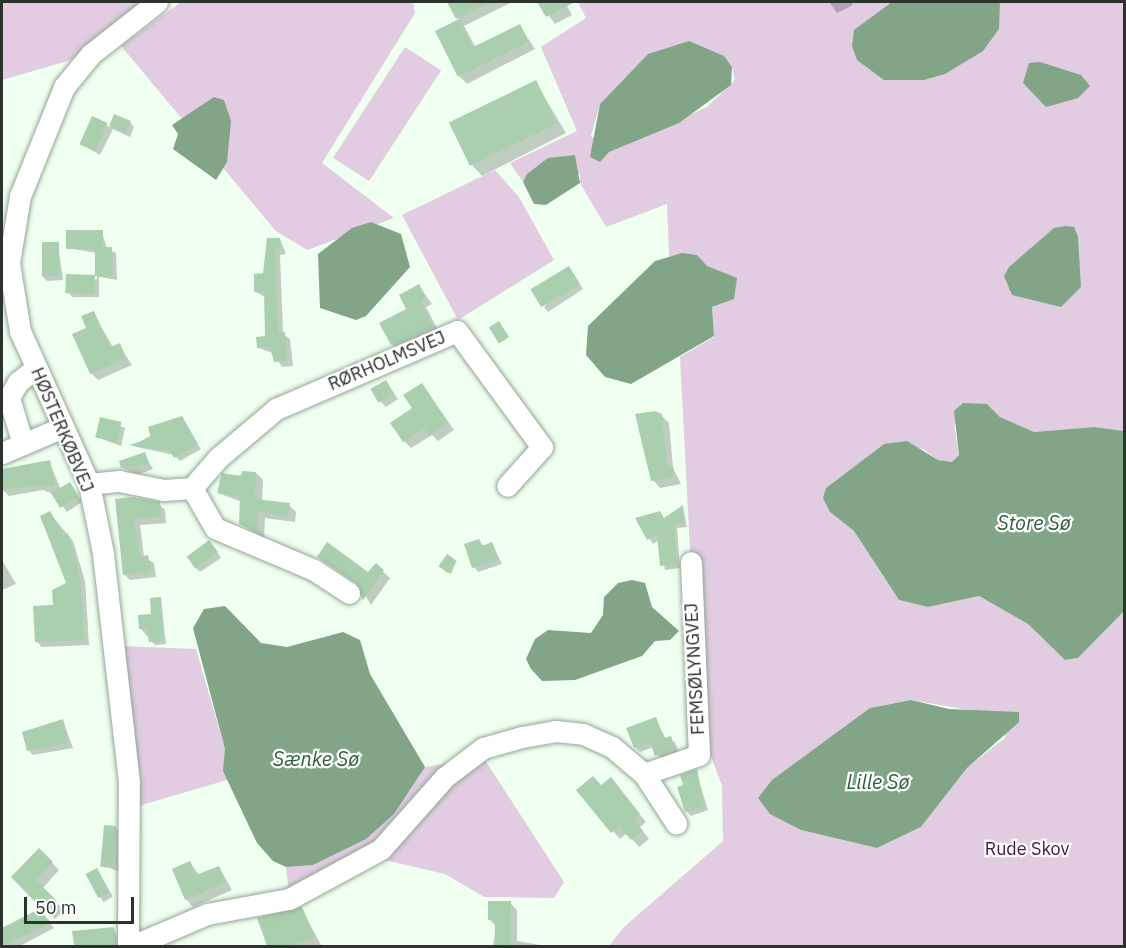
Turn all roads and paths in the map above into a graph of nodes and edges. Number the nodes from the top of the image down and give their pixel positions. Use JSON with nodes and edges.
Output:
{"nodes":[{"id":1,"x":157,"y":2,"type":"edge"},
{"id":2,"x":7,"y":298,"type":"edge"},
{"id":3,"x":36,"y":368,"type":"junction"},
{"id":4,"x":63,"y":427,"type":"junction"},
{"id":5,"x":23,"y":444,"type":"junction"},
{"id":6,"x":2,"y":453,"type":"edge"},
{"id":7,"x":88,"y":484,"type":"junction"},
{"id":8,"x":507,"y":486,"type":"dead end"},
{"id":9,"x":192,"y":488,"type":"junction"},
{"id":10,"x":691,"y":562,"type":"dead end"},
{"id":11,"x":349,"y":593,"type":"dead end"},
{"id":12,"x":644,"y":774,"type":"junction"},
{"id":13,"x":676,"y":823,"type":"dead end"},
{"id":14,"x":130,"y":946,"type":"edge"}],
"edges":[{"from":1,"to":2,"type":"street","name":"HØSTERKØBVEJ"},
{"from":2,"to":3,"type":"street","name":"HØSTERKØBVEJ"},
{"from":3,"to":4,"type":"street","name":"HØSTERKØBVEJ"},
{"from":3,"to":5,"type":"street"},
{"from":4,"to":5,"type":"street"},
{"from":4,"to":7,"type":"street","name":"HØSTERKØBVEJ"},
{"from":5,"to":6,"type":"street"},
{"from":7,"to":9,"type":"street"},
{"from":7,"to":14,"type":"street","name":"HØSTERKØBVEJ"},
{"from":8,"to":9,"type":"street","name":"RØRHOLMSVEJ"},
{"from":9,"to":11,"type":"street"},
{"from":10,"to":12,"type":"street","name":"FEMSØLYNGVEJ"},
{"from":12,"to":13,"type":"street"},
{"from":12,"to":14,"type":"street"}]}
